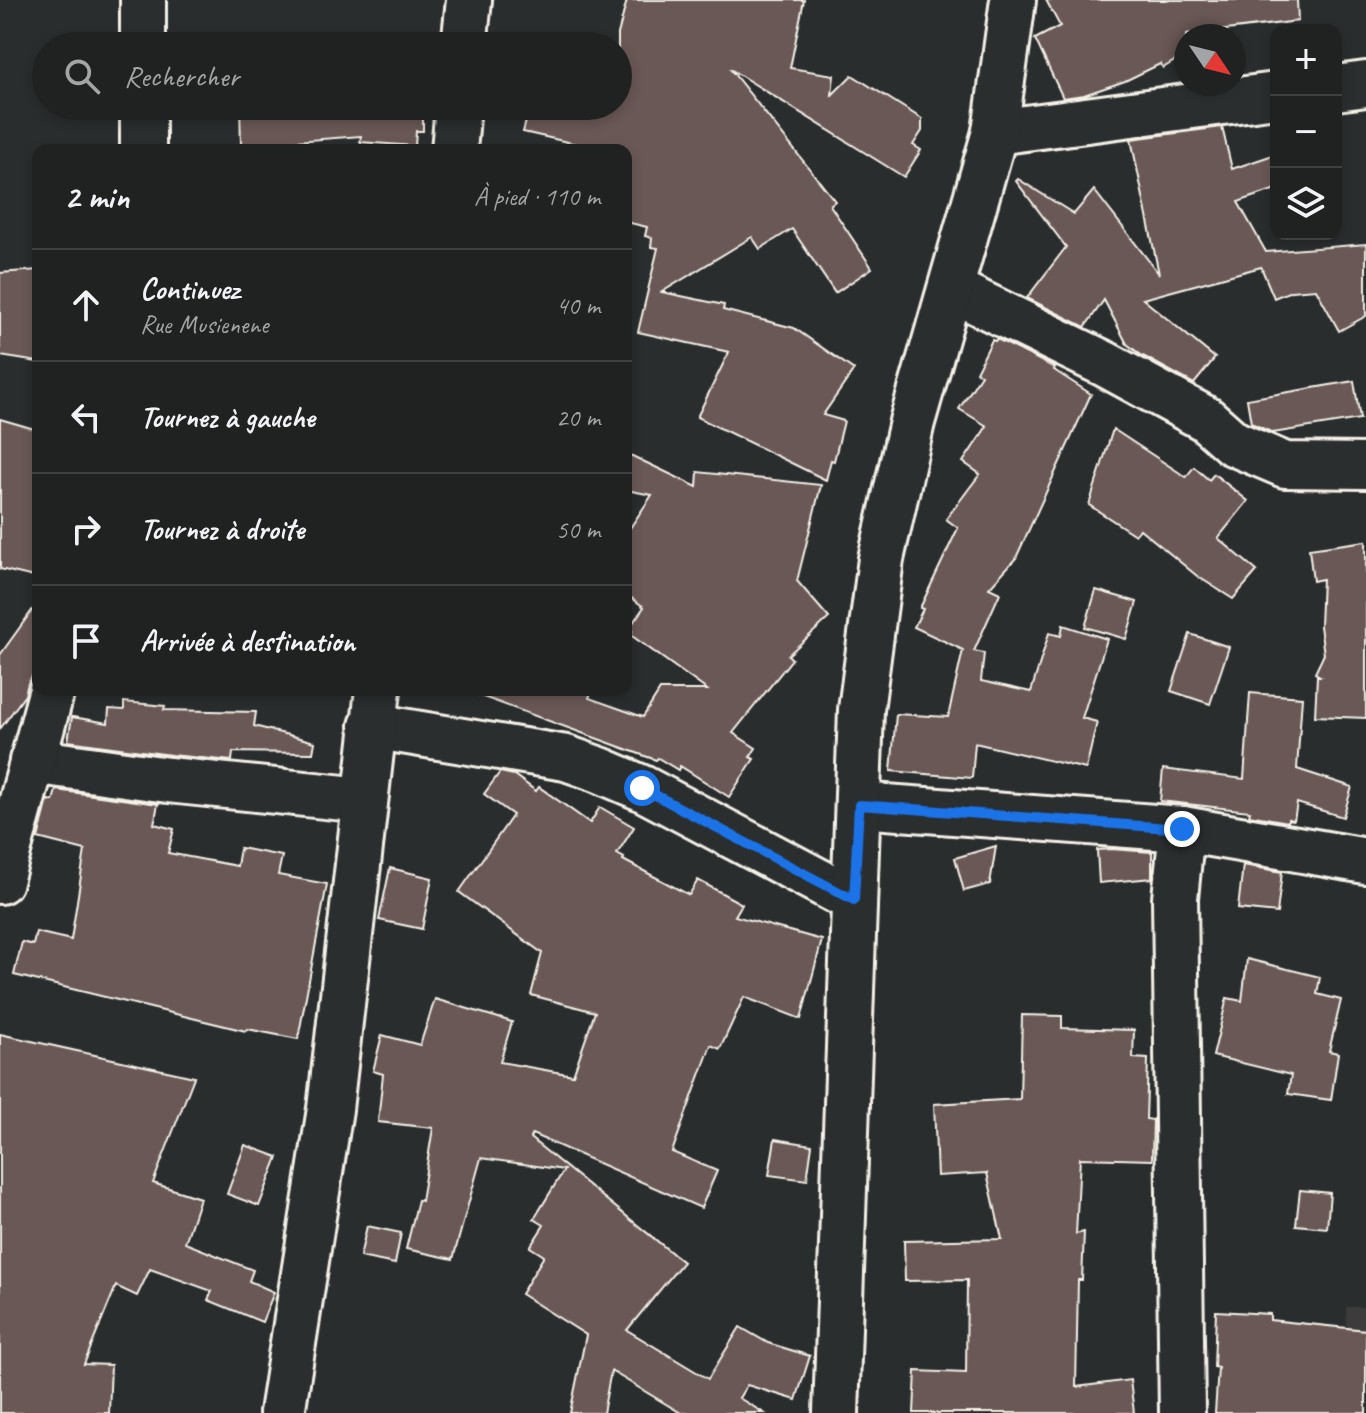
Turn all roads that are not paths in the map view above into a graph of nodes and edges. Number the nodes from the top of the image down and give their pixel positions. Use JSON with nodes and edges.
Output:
{"nodes":[{"id":1,"x":143,"y":0,"type":"edge"},
{"id":2,"x":469,"y":0,"type":"edge"},
{"id":3,"x":1013,"y":0,"type":"edge"},
{"id":4,"x":143,"y":32,"type":"edge"},
{"id":5,"x":466,"y":32,"type":"edge"},
{"id":6,"x":1366,"y":84,"type":"edge"},
{"id":7,"x":1342,"y":87,"type":"edge"},
{"id":8,"x":1270,"y":96,"type":"edge"},
{"id":9,"x":143,"y":120,"type":"edge"},
{"id":10,"x":457,"y":120,"type":"edge"},
{"id":11,"x":995,"y":132,"type":"junction"},
{"id":12,"x":143,"y":144,"type":"edge"},
{"id":13,"x":455,"y":144,"type":"edge"},
{"id":14,"x":951,"y":289,"type":"junction"},
{"id":15,"x":1366,"y":466,"type":"edge"},
{"id":16,"x":50,"y":696,"type":"edge"},
{"id":17,"x":375,"y":708,"type":"edge"},
{"id":18,"x":32,"y":761,"type":"junction"},
{"id":19,"x":364,"y":800,"type":"junction"},
{"id":20,"x":859,"y":805,"type":"junction"},
{"id":21,"x":1182,"y":829,"type":"junction"},
{"id":22,"x":1366,"y":861,"type":"edge"},
{"id":23,"x":0,"y":881,"type":"edge"},
{"id":24,"x":854,"y":900,"type":"junction"},
{"id":25,"x":282,"y":1413,"type":"edge"},
{"id":26,"x":836,"y":1413,"type":"edge"},
{"id":27,"x":1182,"y":1413,"type":"edge"}],
"edges":[{"from":1,"to":4,"type":"street"},
{"from":2,"to":5,"type":"street"},
{"from":3,"to":11,"type":"street"},
{"from":6,"to":7,"type":"street"},
{"from":8,"to":11,"type":"street"},
{"from":9,"to":12,"type":"street"},
{"from":10,"to":13,"type":"street"},
{"from":11,"to":14,"type":"street"},
{"from":14,"to":15,"type":"street"},
{"from":14,"to":20,"type":"street"},
{"from":16,"to":18,"type":"street"},
{"from":17,"to":19,"type":"street"},
{"from":17,"to":24,"type":"street"},
{"from":18,"to":19,"type":"street"},
{"from":18,"to":23,"type":"street"},
{"from":19,"to":25,"type":"street"},
{"from":20,"to":21,"type":"street"},
{"from":20,"to":24,"type":"street"},
{"from":21,"to":22,"type":"street"},
{"from":21,"to":27,"type":"street"},
{"from":24,"to":26,"type":"street"}]}
